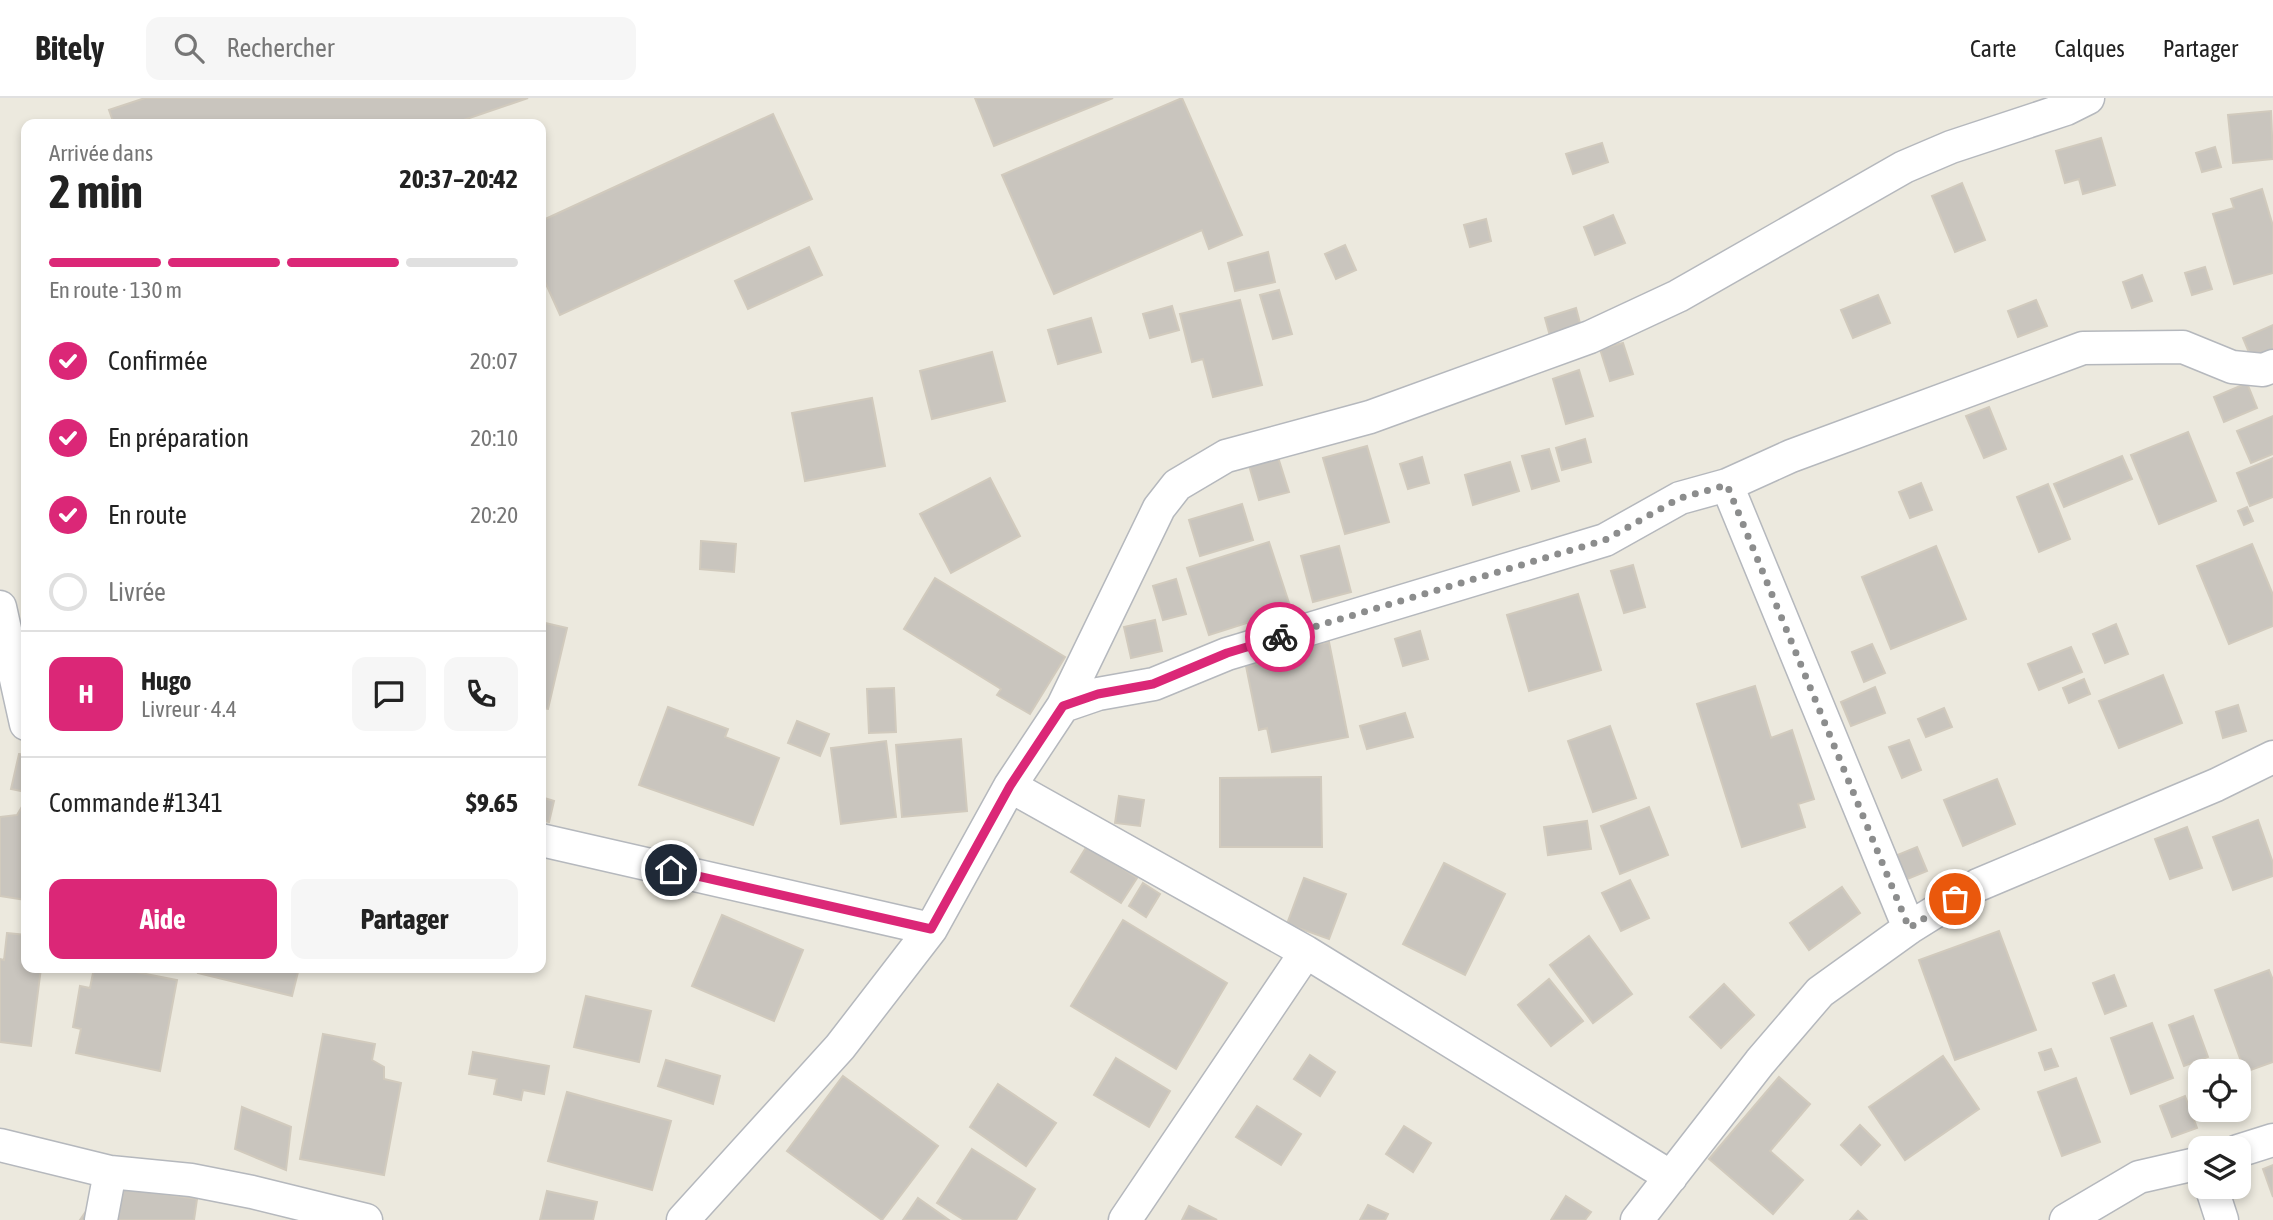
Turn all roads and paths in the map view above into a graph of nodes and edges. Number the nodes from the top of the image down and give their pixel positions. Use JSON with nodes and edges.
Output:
{"nodes":[{"id":1,"x":2088,"y":98,"type":"edge"},
{"id":2,"x":2273,"y":366,"type":"edge"},
{"id":3,"x":1727,"y":485,"type":"junction"},
{"id":4,"x":0,"y":607,"type":"edge"},
{"id":5,"x":21,"y":702,"type":"edge"},
{"id":6,"x":1063,"y":706,"type":"junction"},
{"id":7,"x":0,"y":717,"type":"edge"},
{"id":8,"x":21,"y":723,"type":"edge"},
{"id":9,"x":2273,"y":757,"type":"edge"},
{"id":10,"x":1010,"y":786,"type":"junction"},
{"id":11,"x":546,"y":841,"type":"edge"},
{"id":12,"x":1909,"y":928,"type":"junction"},
{"id":13,"x":931,"y":929,"type":"junction"},
{"id":14,"x":1306,"y":952,"type":"junction"},
{"id":15,"x":2273,"y":1140,"type":"edge"},
{"id":16,"x":0,"y":1145,"type":"edge"},
{"id":17,"x":2251,"y":1147,"type":"edge"},
{"id":18,"x":2188,"y":1166,"type":"edge"},
{"id":19,"x":110,"y":1172,"type":"junction"},
{"id":20,"x":1671,"y":1177,"type":"junction"},
{"id":21,"x":2215,"y":1199,"type":"edge"},
{"id":22,"x":101,"y":1220,"type":"edge"},
{"id":23,"x":366,"y":1220,"type":"edge"},
{"id":24,"x":683,"y":1220,"type":"edge"},
{"id":25,"x":1125,"y":1220,"type":"edge"},
{"id":26,"x":1637,"y":1220,"type":"edge"},
{"id":27,"x":2066,"y":1220,"type":"edge"},
{"id":28,"x":2222,"y":1220,"type":"edge"}],
"edges":[{"from":1,"to":6,"type":"street"},
{"from":2,"to":3,"type":"street"},
{"from":3,"to":6,"type":"street"},
{"from":3,"to":12,"type":"street"},
{"from":4,"to":5,"type":"street"},
{"from":6,"to":10,"type":"street"},
{"from":7,"to":8,"type":"street"},
{"from":9,"to":12,"type":"street"},
{"from":10,"to":13,"type":"street"},
{"from":10,"to":14,"type":"street"},
{"from":11,"to":13,"type":"street"},
{"from":12,"to":20,"type":"street"},
{"from":13,"to":24,"type":"street"},
{"from":14,"to":20,"type":"street"},
{"from":14,"to":25,"type":"street"},
{"from":15,"to":17,"type":"street"},
{"from":16,"to":19,"type":"street"},
{"from":18,"to":27,"type":"street"},
{"from":19,"to":22,"type":"street"},
{"from":19,"to":23,"type":"street"},
{"from":20,"to":26,"type":"street"},
{"from":21,"to":28,"type":"street"}]}
